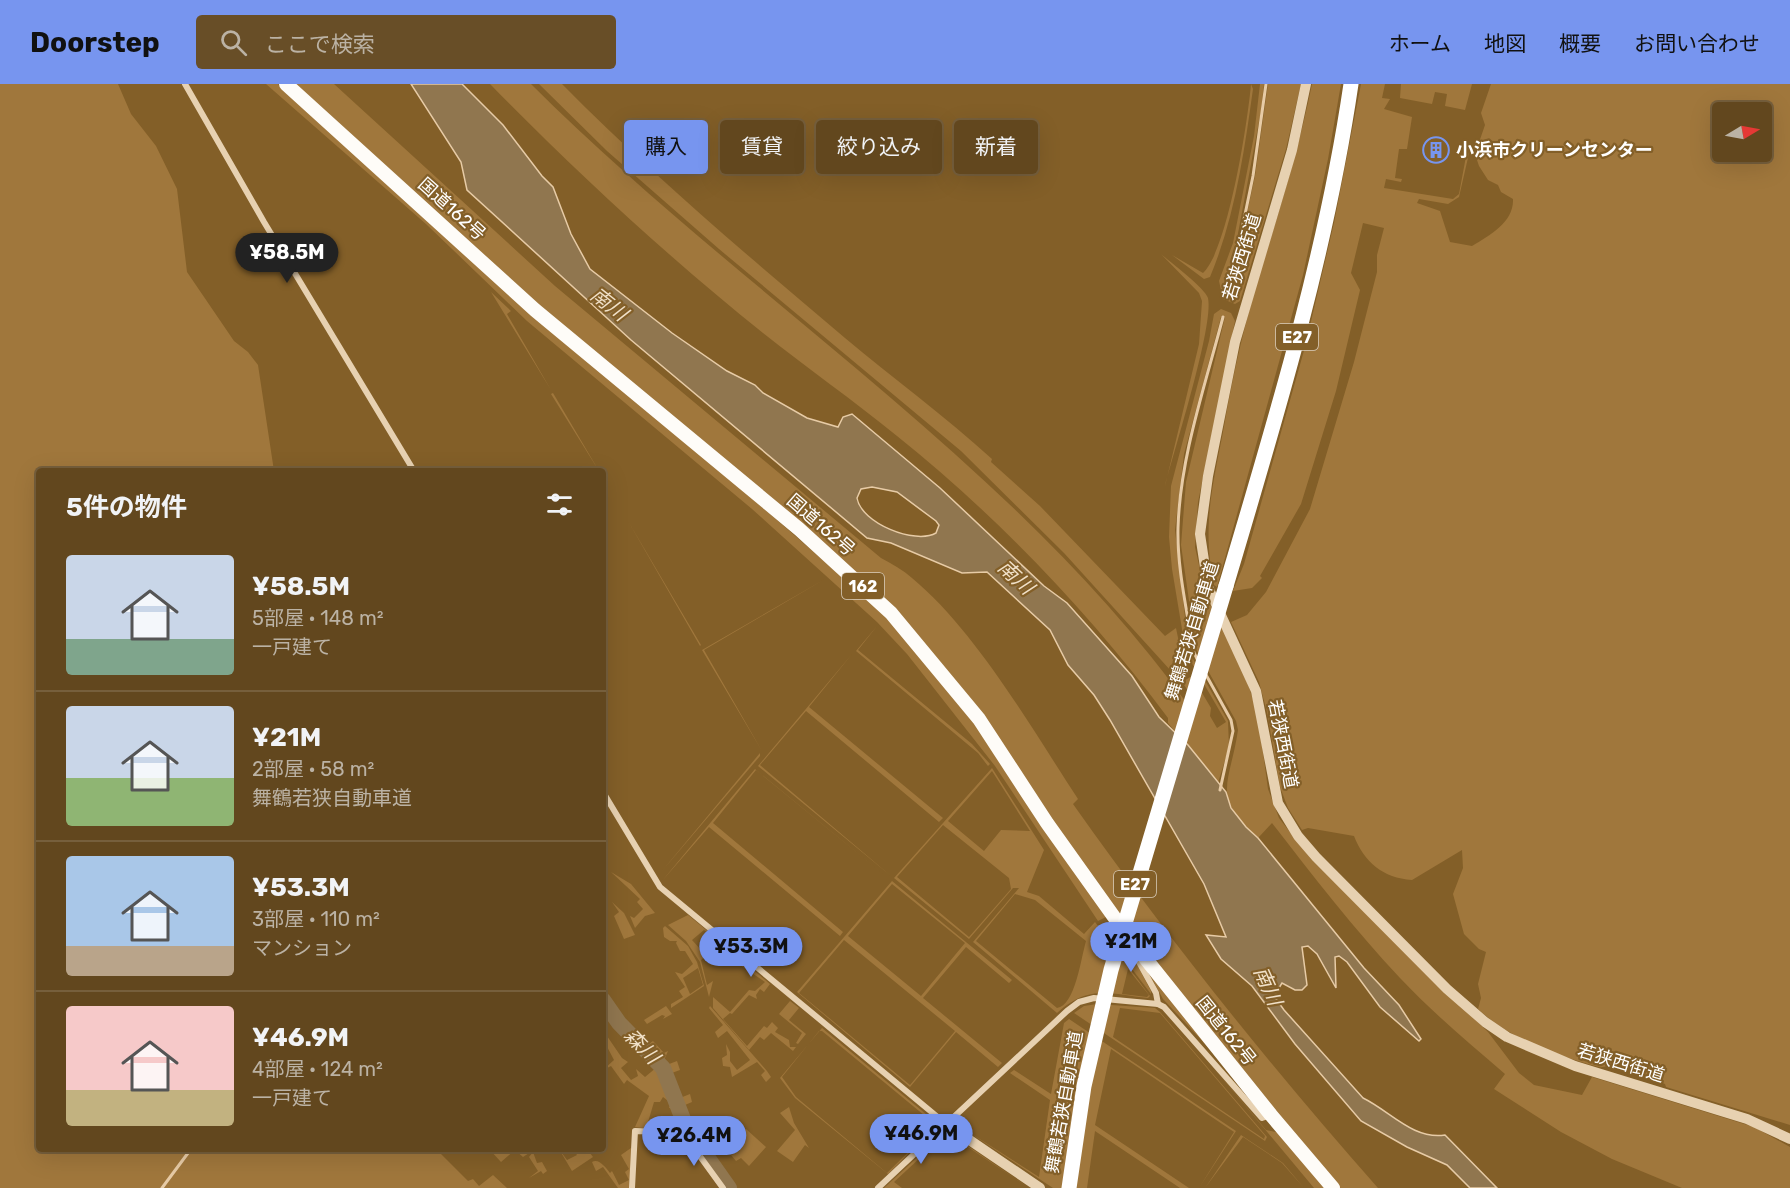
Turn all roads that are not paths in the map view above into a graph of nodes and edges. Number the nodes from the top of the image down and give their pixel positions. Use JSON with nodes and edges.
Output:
{"nodes":[{"id":1,"x":184,"y":84,"type":"edge"},
{"id":2,"x":286,"y":84,"type":"edge"},
{"id":3,"x":1306,"y":84,"type":"edge"},
{"id":4,"x":1351,"y":84,"type":"edge"},
{"id":5,"x":412,"y":468,"type":"edge"},
{"id":6,"x":606,"y":797,"type":"edge"},
{"id":7,"x":1129,"y":938,"type":"junction"},
{"id":8,"x":1158,"y":1004,"type":"junction"},
{"id":9,"x":1271,"y":1115,"type":"junction"},
{"id":10,"x":945,"y":1124,"type":"junction"},
{"id":11,"x":1790,"y":1139,"type":"edge"},
{"id":12,"x":632,"y":1188,"type":"edge"},
{"id":13,"x":723,"y":1188,"type":"edge"},
{"id":14,"x":879,"y":1188,"type":"edge"},
{"id":15,"x":1040,"y":1188,"type":"edge"},
{"id":16,"x":1070,"y":1188,"type":"edge"},
{"id":17,"x":1333,"y":1188,"type":"edge"}],
"edges":[{"from":1,"to":5,"type":"street"},
{"from":2,"to":7,"type":"highway","name":"国道162号","number":"162"},
{"from":3,"to":11,"type":"street","name":"若狭西街道"},
{"from":4,"to":16,"type":"highway","name":"舞鶴若狭自動車道","number":"E27","bridge":true},
{"from":6,"to":10,"type":"street"},
{"from":7,"to":8,"type":"street"},
{"from":7,"to":9,"type":"highway","name":"国道162号","number":"162"},
{"from":8,"to":9,"type":"street"},
{"from":8,"to":10,"type":"street"},
{"from":9,"to":17,"type":"highway","name":"国道162号","number":"162"},
{"from":10,"to":14,"type":"street"},
{"from":10,"to":15,"type":"street"},
{"from":12,"to":13,"type":"street"}]}
